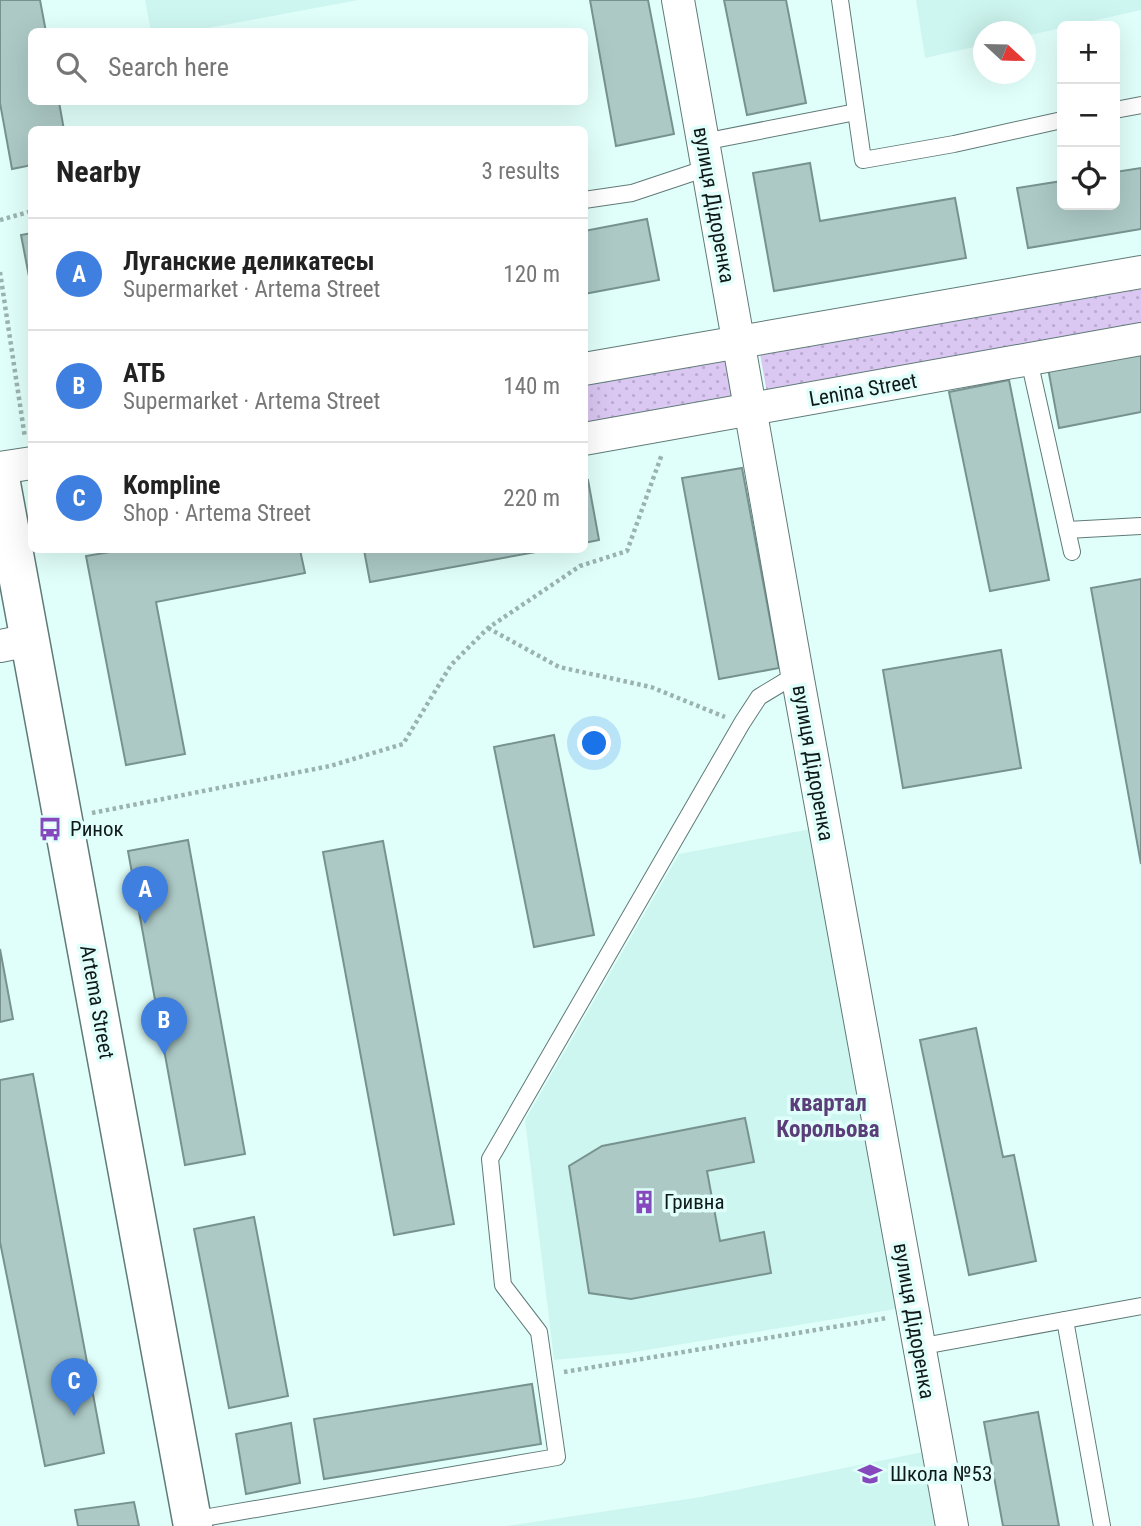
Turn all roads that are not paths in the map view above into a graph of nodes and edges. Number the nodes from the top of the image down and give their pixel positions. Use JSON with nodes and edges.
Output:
{"nodes":[{"id":1,"x":678,"y":0,"type":"edge"},
{"id":2,"x":840,"y":0,"type":"edge"},
{"id":3,"x":1141,"y":105,"type":"edge"},
{"id":4,"x":1120,"y":109,"type":"edge"},
{"id":5,"x":856,"y":112,"type":"junction"},
{"id":6,"x":1057,"y":121,"type":"edge"},
{"id":7,"x":705,"y":155,"type":"junction"},
{"id":8,"x":588,"y":199,"type":"edge"},
{"id":9,"x":1141,"y":272,"type":"edge"},
{"id":10,"x":1141,"y":340,"type":"edge"},
{"id":11,"x":738,"y":343,"type":"junction"},
{"id":12,"x":1029,"y":360,"type":"junction"},
{"id":13,"x":588,"y":368,"type":"edge"},
{"id":14,"x":750,"y":411,"type":"junction"},
{"id":15,"x":588,"y":438,"type":"edge"},
{"id":16,"x":15,"y":468,"type":"edge"},
{"id":17,"x":1141,"y":526,"type":"edge"},
{"id":18,"x":1067,"y":530,"type":"junction"},
{"id":19,"x":22,"y":537,"type":"edge"},
{"id":20,"x":1072,"y":552,"type":"dead end"},
{"id":21,"x":15,"y":643,"type":"edge"},
{"id":22,"x":797,"y":674,"type":"junction"},
{"id":23,"x":1141,"y":1306,"type":"edge"},
{"id":24,"x":1065,"y":1320,"type":"junction"},
{"id":25,"x":918,"y":1347,"type":"junction"},
{"id":26,"x":193,"y":1523,"type":"edge"},
{"id":27,"x":952,"y":1526,"type":"edge"},
{"id":28,"x":1102,"y":1526,"type":"edge"}],
"edges":[{"from":1,"to":7,"type":"street","name":"вулиця Дідоренка"},
{"from":2,"to":5,"type":"lane"},
{"from":3,"to":4,"type":"lane"},
{"from":5,"to":6,"type":"lane"},
{"from":5,"to":7,"type":"lane"},
{"from":7,"to":8,"type":"lane"},
{"from":7,"to":11,"type":"street","name":"вулиця Дідоренка"},
{"from":9,"to":11,"type":"street"},
{"from":10,"to":12,"type":"street","name":"Lenina Street"},
{"from":11,"to":13,"type":"street"},
{"from":11,"to":14,"type":"street","name":"вулиця Дідоренка"},
{"from":12,"to":14,"type":"street","name":"Lenina Street"},
{"from":12,"to":18,"type":"lane"},
{"from":14,"to":15,"type":"street","name":"Lenina Street"},
{"from":14,"to":22,"type":"street","name":"вулиця Дідоренка"},
{"from":16,"to":19,"type":"street","name":"Artema Street"},
{"from":17,"to":18,"type":"lane"},
{"from":18,"to":20,"type":"lane"},
{"from":19,"to":21,"type":"street","name":"Artema Street"},
{"from":21,"to":26,"type":"street","name":"Artema Street"},
{"from":22,"to":25,"type":"street","name":"вулиця Дідоренка"},
{"from":22,"to":26,"type":"lane"},
{"from":23,"to":24,"type":"lane"},
{"from":24,"to":25,"type":"lane"},
{"from":24,"to":28,"type":"lane"},
{"from":25,"to":27,"type":"street","name":"вулиця Дідоренка"}]}
